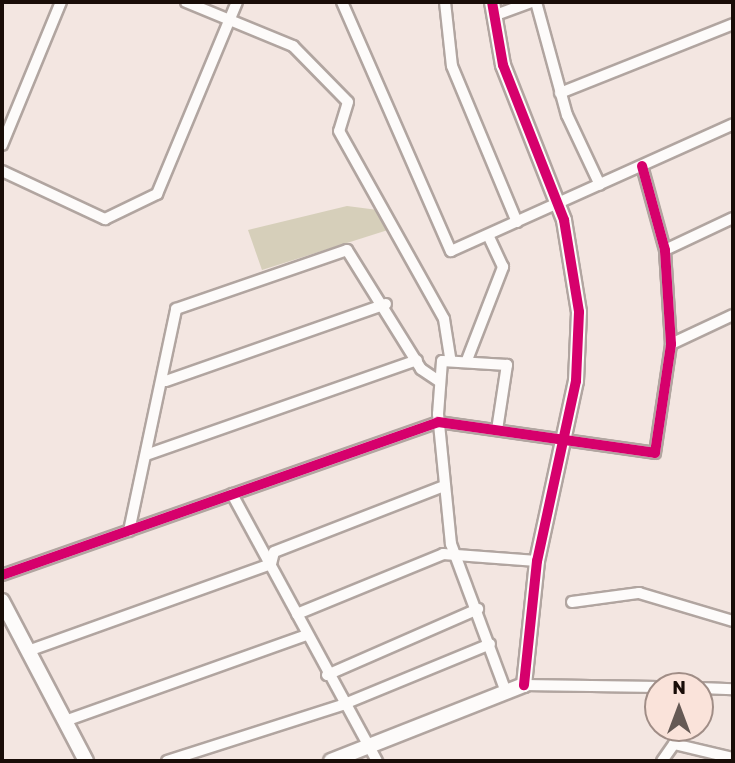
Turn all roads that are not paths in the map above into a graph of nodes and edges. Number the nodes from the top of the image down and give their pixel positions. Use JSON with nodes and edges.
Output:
{"nodes":[{"id":1,"x":61,"y":2,"type":"edge"},
{"id":2,"x":186,"y":2,"type":"edge"},
{"id":3,"x":237,"y":2,"type":"edge"},
{"id":4,"x":342,"y":2,"type":"edge"},
{"id":5,"x":445,"y":2,"type":"edge"},
{"id":6,"x":533,"y":2,"type":"edge"},
{"id":7,"x":492,"y":9,"type":"edge"},
{"id":8,"x":230,"y":20,"type":"junction"},
{"id":9,"x":733,"y":24,"type":"edge"},
{"id":10,"x":560,"y":93,"type":"junction"},
{"id":11,"x":733,"y":124,"type":"edge"},
{"id":12,"x":2,"y":145,"type":"edge"},
{"id":13,"x":642,"y":166,"type":"junction"},
{"id":14,"x":2,"y":171,"type":"edge"},
{"id":15,"x":600,"y":185,"type":"junction"},
{"id":16,"x":557,"y":202,"type":"junction"},
{"id":17,"x":733,"y":219,"type":"edge"},
{"id":18,"x":517,"y":222,"type":"junction"},
{"id":19,"x":488,"y":235,"type":"junction"},
{"id":20,"x":665,"y":250,"type":"junction"},
{"id":21,"x":386,"y":304,"type":"junction"},
{"id":22,"x":733,"y":315,"type":"edge"},
{"id":23,"x":671,"y":344,"type":"junction"},
{"id":24,"x":450,"y":358,"type":"junction"},
{"id":25,"x":417,"y":360,"type":"junction"},
{"id":26,"x":467,"y":360,"type":"junction"},
{"id":27,"x":166,"y":381,"type":"junction"},
{"id":28,"x":440,"y":382,"type":"junction"},
{"id":29,"x":438,"y":422,"type":"junction"},
{"id":30,"x":497,"y":430,"type":"junction"},
{"id":31,"x":563,"y":439,"type":"junction"},
{"id":32,"x":146,"y":455,"type":"junction"},
{"id":33,"x":444,"y":486,"type":"junction"},
{"id":34,"x":232,"y":494,"type":"junction"},
{"id":35,"x":129,"y":531,"type":"junction"},
{"id":36,"x":454,"y":554,"type":"junction"},
{"id":37,"x":537,"y":561,"type":"junction"},
{"id":38,"x":271,"y":564,"type":"junction"},
{"id":39,"x":2,"y":575,"type":"edge"},
{"id":40,"x":2,"y":601,"type":"edge"},
{"id":41,"x":572,"y":602,"type":"dead end"},
{"id":42,"x":478,"y":609,"type":"junction"},
{"id":43,"x":297,"y":614,"type":"junction"},
{"id":44,"x":733,"y":621,"type":"edge"},
{"id":45,"x":306,"y":635,"type":"junction"},
{"id":46,"x":490,"y":644,"type":"junction"},
{"id":47,"x":28,"y":650,"type":"junction"},
{"id":48,"x":327,"y":675,"type":"junction"},
{"id":49,"x":524,"y":685,"type":"junction"},
{"id":50,"x":644,"y":687,"type":"edge"},
{"id":51,"x":714,"y":688,"type":"edge"},
{"id":52,"x":505,"y":689,"type":"junction"},
{"id":53,"x":733,"y":689,"type":"edge"},
{"id":54,"x":342,"y":705,"type":"junction"},
{"id":55,"x":65,"y":721,"type":"junction"},
{"id":56,"x":370,"y":747,"type":"junction"},
{"id":57,"x":733,"y":758,"type":"edge"},
{"id":58,"x":86,"y":761,"type":"edge"},
{"id":59,"x":167,"y":761,"type":"edge"},
{"id":60,"x":331,"y":761,"type":"edge"},
{"id":61,"x":377,"y":761,"type":"edge"},
{"id":62,"x":662,"y":761,"type":"edge"}],
"edges":[{"from":1,"to":12,"type":"street"},
{"from":2,"to":8,"type":"street"},
{"from":3,"to":8,"type":"street"},
{"from":4,"to":19,"type":"street"},
{"from":5,"to":18,"type":"street"},
{"from":6,"to":7,"type":"street"},
{"from":6,"to":10,"type":"street"},
{"from":7,"to":16,"type":"street"},
{"from":8,"to":14,"type":"street"},
{"from":8,"to":24,"type":"street"},
{"from":9,"to":10,"type":"street"},
{"from":10,"to":15,"type":"street"},
{"from":11,"to":13,"type":"street"},
{"from":13,"to":15,"type":"street"},
{"from":13,"to":20,"type":"street"},
{"from":15,"to":16,"type":"street"},
{"from":16,"to":18,"type":"street"},
{"from":16,"to":31,"type":"street"},
{"from":17,"to":20,"type":"street"},
{"from":18,"to":19,"type":"street"},
{"from":19,"to":26,"type":"street"},
{"from":20,"to":23,"type":"street"},
{"from":21,"to":25,"type":"street"},
{"from":21,"to":27,"type":"street"},
{"from":21,"to":27,"type":"street"},
{"from":22,"to":23,"type":"street"},
{"from":23,"to":31,"type":"street"},
{"from":24,"to":26,"type":"street"},
{"from":24,"to":28,"type":"street"},
{"from":25,"to":28,"type":"street"},
{"from":25,"to":32,"type":"street"},
{"from":26,"to":30,"type":"street"},
{"from":27,"to":32,"type":"street"},
{"from":28,"to":29,"type":"street"},
{"from":29,"to":30,"type":"street"},
{"from":29,"to":33,"type":"street"},
{"from":29,"to":34,"type":"street"},
{"from":30,"to":31,"type":"street"},
{"from":31,"to":37,"type":"street"},
{"from":32,"to":35,"type":"street"},
{"from":33,"to":36,"type":"street"},
{"from":33,"to":38,"type":"street"},
{"from":34,"to":35,"type":"street"},
{"from":34,"to":38,"type":"street"},
{"from":35,"to":39,"type":"street"},
{"from":36,"to":37,"type":"street"},
{"from":36,"to":42,"type":"street"},
{"from":36,"to":43,"type":"street"},
{"from":37,"to":49,"type":"street"},
{"from":38,"to":43,"type":"street"},
{"from":38,"to":47,"type":"street"},
{"from":40,"to":47,"type":"street"},
{"from":41,"to":44,"type":"street"},
{"from":42,"to":46,"type":"street"},
{"from":42,"to":48,"type":"street"},
{"from":43,"to":45,"type":"street"},
{"from":45,"to":48,"type":"street"},
{"from":45,"to":55,"type":"street"},
{"from":46,"to":52,"type":"street"},
{"from":46,"to":54,"type":"street"},
{"from":47,"to":55,"type":"street"},
{"from":48,"to":54,"type":"street"},
{"from":49,"to":50,"type":"street"},
{"from":49,"to":52,"type":"street"},
{"from":51,"to":53,"type":"street"},
{"from":52,"to":56,"type":"street"},
{"from":54,"to":56,"type":"street"},
{"from":54,"to":59,"type":"street"},
{"from":55,"to":58,"type":"street"},
{"from":56,"to":60,"type":"street"},
{"from":56,"to":61,"type":"street"},
{"from":57,"to":62,"type":"street"}]}
